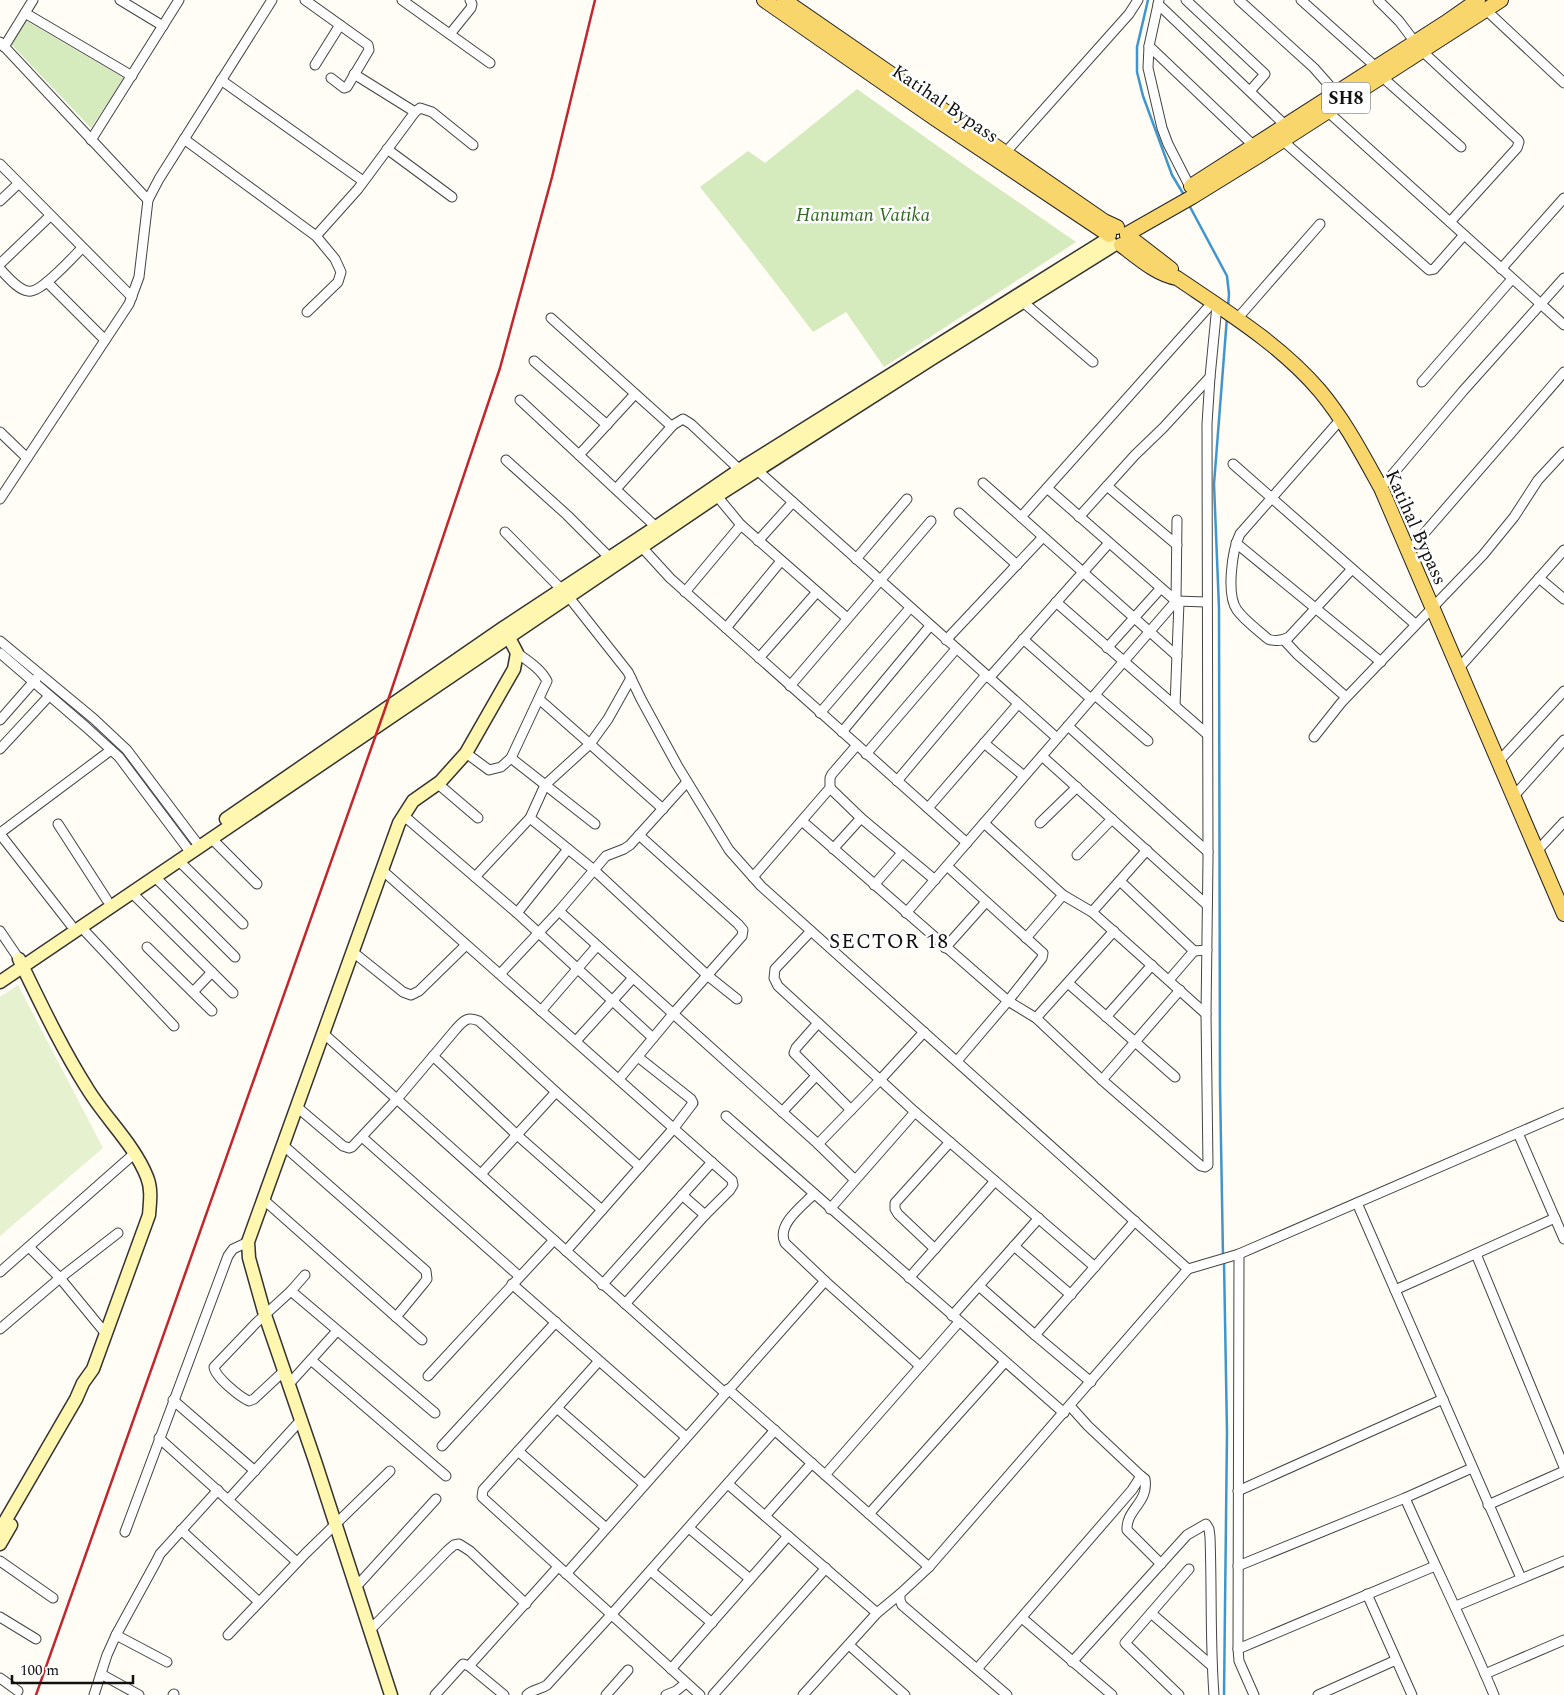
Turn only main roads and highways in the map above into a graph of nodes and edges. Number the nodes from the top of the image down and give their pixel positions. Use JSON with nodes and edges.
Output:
{"nodes":[{"id":1,"x":764,"y":0,"type":"edge"},
{"id":2,"x":784,"y":0,"type":"edge"},
{"id":3,"x":1501,"y":0,"type":"edge"},
{"id":4,"x":1479,"y":3,"type":"edge"},
{"id":5,"x":1378,"y":72,"type":"junction"},
{"id":6,"x":1185,"y":194,"type":"junction"},
{"id":7,"x":1118,"y":236,"type":"junction"},
{"id":8,"x":748,"y":472,"type":"junction"},
{"id":9,"x":639,"y":544,"type":"junction"},
{"id":10,"x":565,"y":593,"type":"junction"},
{"id":11,"x":506,"y":632,"type":"junction"},
{"id":12,"x":193,"y":847,"type":"junction"},
{"id":13,"x":1564,"y":914,"type":"edge"},
{"id":14,"x":76,"y":926,"type":"junction"},
{"id":15,"x":21,"y":962,"type":"junction"},
{"id":16,"x":0,"y":972,"type":"edge"},
{"id":17,"x":0,"y":982,"type":"edge"},
{"id":18,"x":4,"y":1523,"type":"edge"},
{"id":19,"x":0,"y":1544,"type":"edge"},
{"id":20,"x":391,"y":1695,"type":"edge"}],
"edges":[{"from":1,"to":7,"type":"main road","name":"Katihal Bypass"},
{"from":2,"to":7,"type":"main road","name":"Katihal Bypass"},
{"from":3,"to":4,"type":"main road","number":"SH8"},
{"from":4,"to":5,"type":"main road","number":"SH8"},
{"from":5,"to":6,"type":"main road","number":"SH8"},
{"from":5,"to":6,"type":"main road","number":"SH8"},
{"from":6,"to":7,"type":"main road","number":"SH8"},
{"from":7,"to":8,"type":"main road"},
{"from":7,"to":8,"type":"main road"},
{"from":7,"to":13,"type":"main road","name":"Katihal Bypass"},
{"from":8,"to":9,"type":"main road"},
{"from":8,"to":9,"type":"main road"},
{"from":9,"to":10,"type":"main road"},
{"from":9,"to":10,"type":"main road"},
{"from":10,"to":11,"type":"main road"},
{"from":11,"to":12,"type":"main road"},
{"from":11,"to":12,"type":"main road"},
{"from":11,"to":20,"type":"main road"},
{"from":12,"to":14,"type":"main road"},
{"from":12,"to":14,"type":"main road"},
{"from":14,"to":15,"type":"main road"},
{"from":15,"to":16,"type":"main road"},
{"from":15,"to":17,"type":"main road"},
{"from":15,"to":18,"type":"main road"},
{"from":18,"to":19,"type":"main road"}]}
